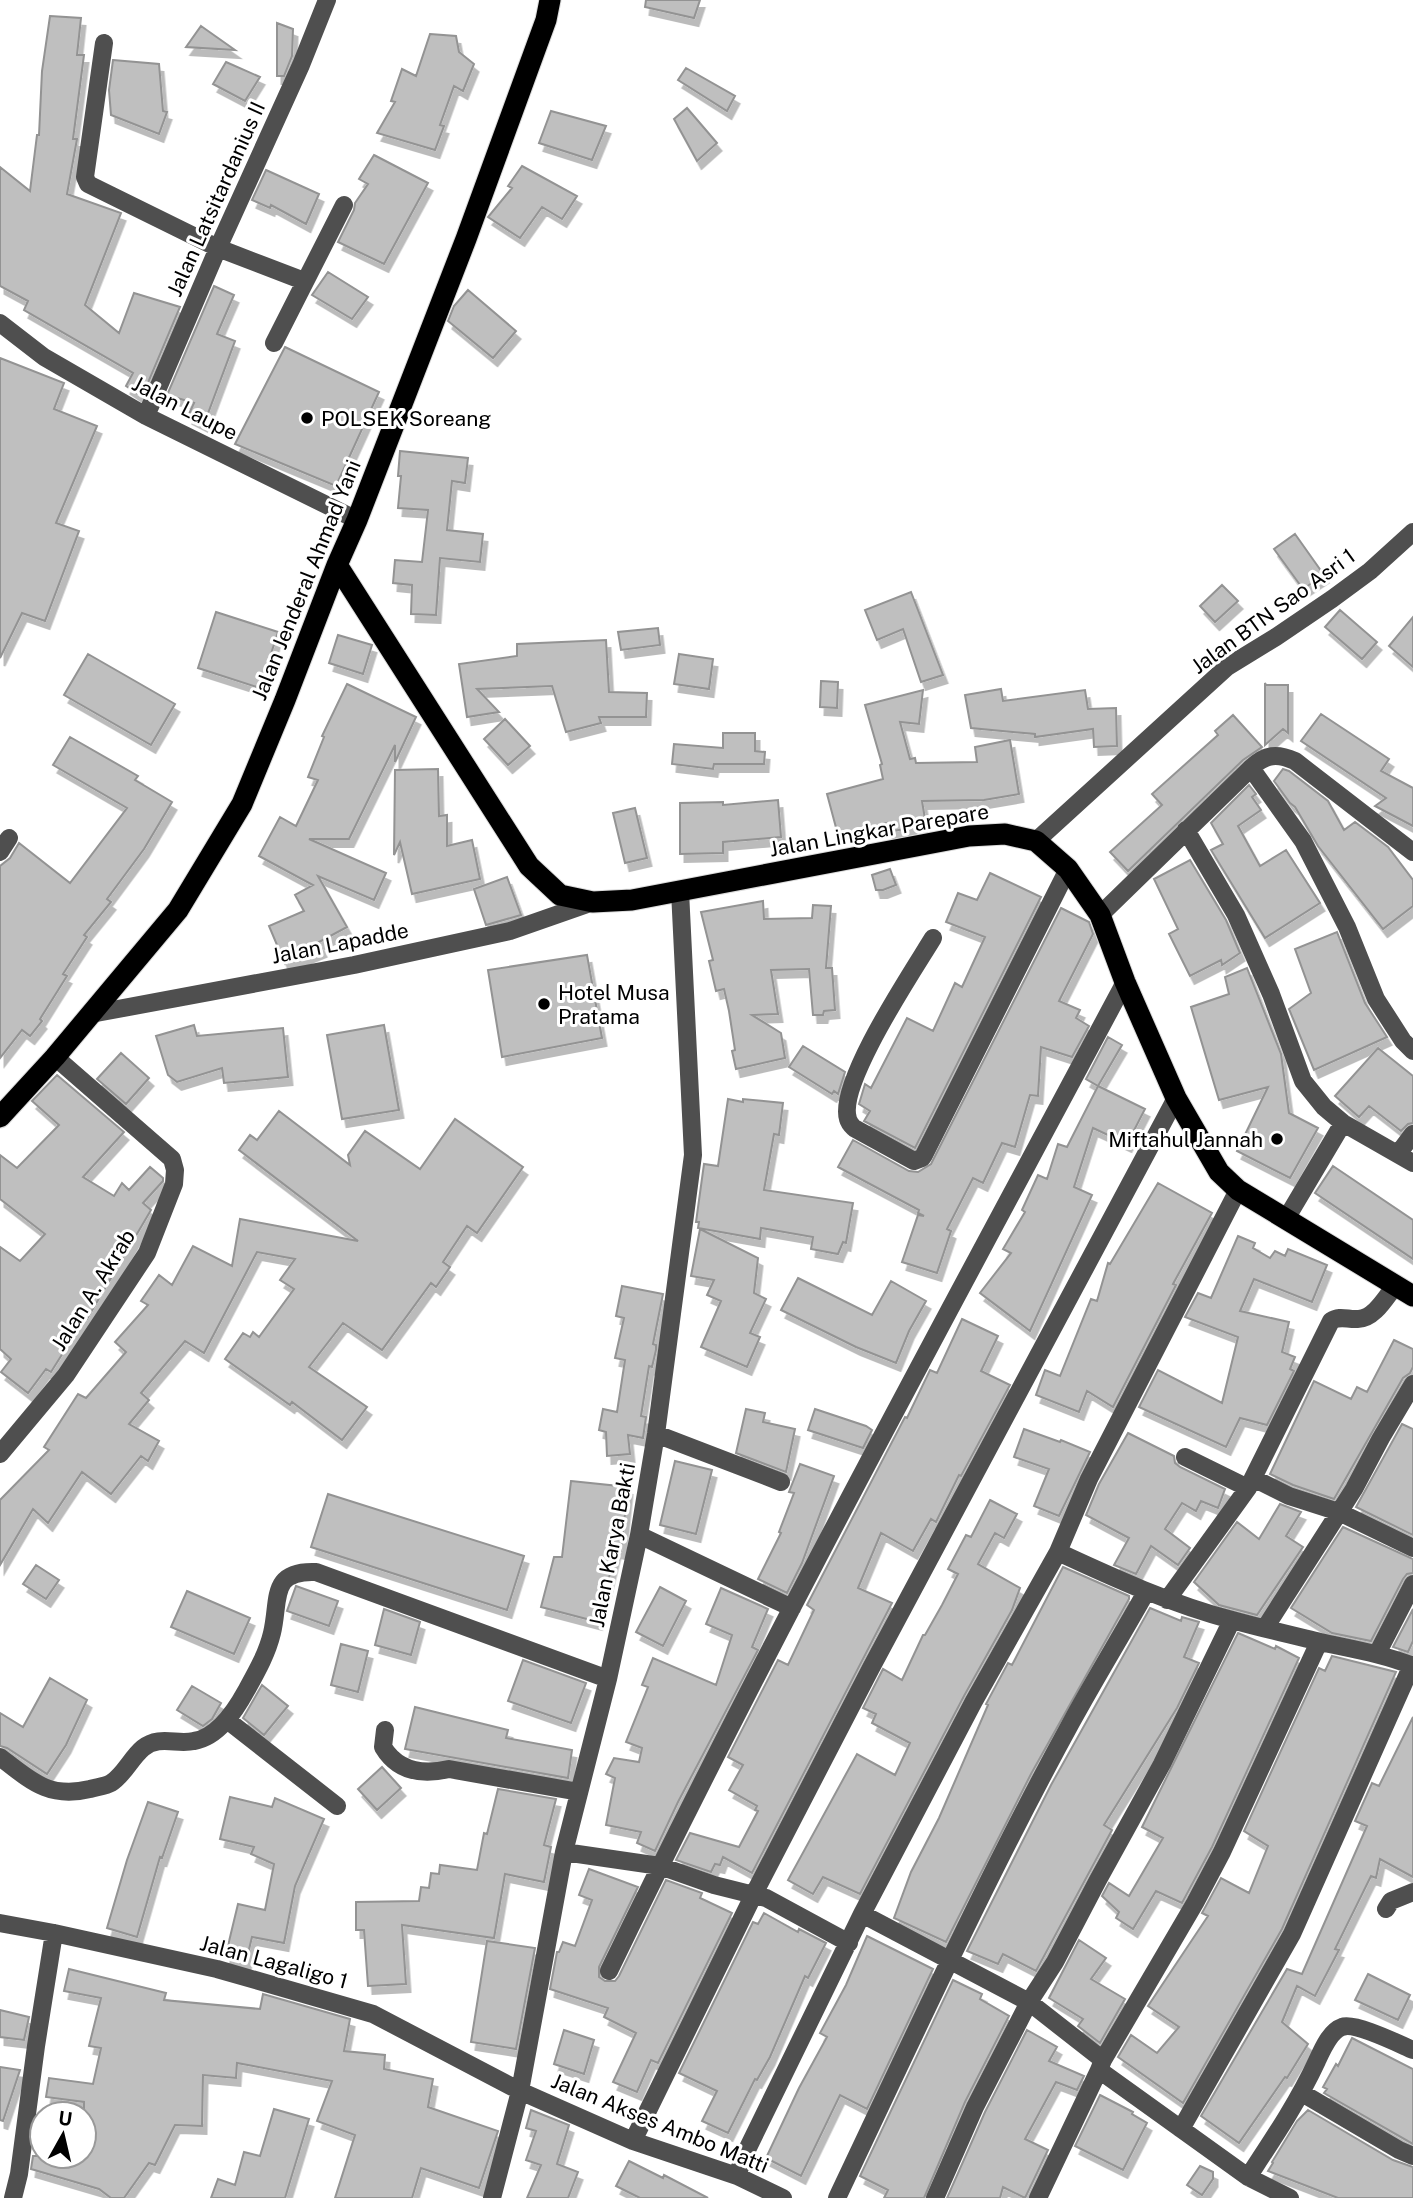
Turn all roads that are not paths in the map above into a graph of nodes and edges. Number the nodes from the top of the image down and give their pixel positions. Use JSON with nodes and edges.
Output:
{"nodes":[{"id":1,"x":327,"y":0,"type":"edge"},
{"id":2,"x":550,"y":0,"type":"edge"},
{"id":3,"x":104,"y":43,"type":"dead end"},
{"id":4,"x":344,"y":205,"type":"dead end"},
{"id":5,"x":218,"y":248,"type":"junction"},
{"id":6,"x":304,"y":281,"type":"junction"},
{"id":7,"x":0,"y":323,"type":"edge"},
{"id":8,"x":274,"y":343,"type":"dead end"},
{"id":9,"x":146,"y":416,"type":"junction"},
{"id":10,"x":357,"y":520,"type":"junction"},
{"id":11,"x":1413,"y":532,"type":"edge"},
{"id":12,"x":337,"y":565,"type":"junction"},
{"id":13,"x":1251,"y":768,"type":"junction"},
{"id":14,"x":1186,"y":830,"type":"junction"},
{"id":15,"x":1036,"y":841,"type":"junction"},
{"id":16,"x":1413,"y":852,"type":"edge"},
{"id":17,"x":1068,"y":869,"type":"junction"},
{"id":18,"x":680,"y":891,"type":"junction"},
{"id":19,"x":593,"y":902,"type":"junction"},
{"id":20,"x":1100,"y":915,"type":"junction"},
{"id":21,"x":933,"y":938,"type":"dead end"},
{"id":22,"x":1125,"y":982,"type":"junction"},
{"id":23,"x":91,"y":1014,"type":"junction"},
{"id":24,"x":1413,"y":1051,"type":"edge"},
{"id":25,"x":55,"y":1057,"type":"junction"},
{"id":26,"x":1176,"y":1098,"type":"junction"},
{"id":27,"x":0,"y":1117,"type":"edge"},
{"id":28,"x":1343,"y":1123,"type":"junction"},
{"id":29,"x":1413,"y":1134,"type":"edge"},
{"id":30,"x":1406,"y":1158,"type":"edge"},
{"id":31,"x":1238,"y":1191,"type":"junction"},
{"id":32,"x":1286,"y":1219,"type":"junction"},
{"id":33,"x":1404,"y":1291,"type":"edge"},
{"id":34,"x":1413,"y":1384,"type":"edge"},
{"id":35,"x":656,"y":1434,"type":"junction"},
{"id":36,"x":0,"y":1454,"type":"edge"},
{"id":37,"x":1185,"y":1457,"type":"dead end"},
{"id":38,"x":781,"y":1482,"type":"dead end"},
{"id":39,"x":1250,"y":1483,"type":"junction"},
{"id":40,"x":1339,"y":1512,"type":"junction"},
{"id":41,"x":639,"y":1535,"type":"junction"},
{"id":42,"x":1413,"y":1548,"type":"edge"},
{"id":43,"x":1058,"y":1552,"type":"junction"},
{"id":44,"x":1413,"y":1584,"type":"edge"},
{"id":45,"x":1146,"y":1592,"type":"junction"},
{"id":46,"x":1167,"y":1600,"type":"junction"},
{"id":47,"x":792,"y":1608,"type":"junction"},
{"id":48,"x":1232,"y":1620,"type":"junction"},
{"id":49,"x":1265,"y":1628,"type":"junction"},
{"id":50,"x":1319,"y":1642,"type":"junction"},
{"id":51,"x":1377,"y":1654,"type":"junction"},
{"id":52,"x":1412,"y":1665,"type":"edge"},
{"id":53,"x":608,"y":1679,"type":"junction"},
{"id":54,"x":227,"y":1720,"type":"junction"},
{"id":55,"x":385,"y":1730,"type":"dead end"},
{"id":56,"x":0,"y":1758,"type":"edge"},
{"id":57,"x":579,"y":1792,"type":"junction"},
{"id":58,"x":337,"y":1806,"type":"dead end"},
{"id":59,"x":564,"y":1852,"type":"junction"},
{"id":60,"x":660,"y":1866,"type":"junction"},
{"id":61,"x":1413,"y":1892,"type":"edge"},
{"id":62,"x":754,"y":1894,"type":"junction"},
{"id":63,"x":1386,"y":1909,"type":"dead end"},
{"id":64,"x":862,"y":1914,"type":"junction"},
{"id":65,"x":0,"y":1923,"type":"edge"},
{"id":66,"x":54,"y":1933,"type":"junction"},
{"id":67,"x":849,"y":1943,"type":"junction"},
{"id":68,"x":950,"y":1960,"type":"junction"},
{"id":69,"x":609,"y":1971,"type":"dead end"},
{"id":70,"x":1029,"y":2003,"type":"junction"},
{"id":71,"x":1413,"y":2050,"type":"edge"},
{"id":72,"x":1101,"y":2065,"type":"junction"},
{"id":73,"x":520,"y":2091,"type":"junction"},
{"id":74,"x":1302,"y":2093,"type":"junction"},
{"id":75,"x":1181,"y":2129,"type":"junction"},
{"id":76,"x":633,"y":2141,"type":"junction"},
{"id":77,"x":1413,"y":2156,"type":"edge"},
{"id":78,"x":737,"y":2176,"type":"junction"},
{"id":79,"x":1248,"y":2177,"type":"junction"},
{"id":80,"x":13,"y":2198,"type":"edge"},
{"id":81,"x":492,"y":2198,"type":"edge"},
{"id":82,"x":783,"y":2198,"type":"edge"},
{"id":83,"x":837,"y":2198,"type":"edge"},
{"id":84,"x":935,"y":2198,"type":"edge"},
{"id":85,"x":1038,"y":2198,"type":"edge"},
{"id":86,"x":1290,"y":2198,"type":"edge"}],
"edges":[{"from":1,"to":5,"type":"street","name":"Jalan Latsitardanius II"},
{"from":2,"to":10,"type":"highway","name":"Jalan Jenderal Ahmad Yani"},
{"from":3,"to":5,"type":"street"},
{"from":4,"to":6,"type":"street"},
{"from":5,"to":6,"type":"street"},
{"from":5,"to":9,"type":"street","name":"Jalan Latsitardanius II"},
{"from":6,"to":8,"type":"street"},
{"from":7,"to":9,"type":"street","name":"Jalan Laupe"},
{"from":9,"to":10,"type":"street","name":"Jalan Laupe"},
{"from":10,"to":12,"type":"highway","name":"Jalan Jenderal Ahmad Yani"},
{"from":11,"to":15,"type":"street","name":"Jalan BTN Sao Asri 1"},
{"from":12,"to":19,"type":"highway","name":"Jalan Lingkar Parepare"},
{"from":12,"to":23,"type":"highway","name":"Jalan Jenderal Ahmad Yani"},
{"from":13,"to":14,"type":"street"},
{"from":13,"to":16,"type":"street"},
{"from":13,"to":24,"type":"street"},
{"from":14,"to":20,"type":"street"},
{"from":14,"to":28,"type":"street"},
{"from":15,"to":17,"type":"highway","name":"Jalan Lingkar Parepare"},
{"from":15,"to":18,"type":"highway","name":"Jalan Lingkar Parepare"},
{"from":17,"to":20,"type":"highway","name":"Jalan Lingkar Parepare"},
{"from":17,"to":21,"type":"street"},
{"from":18,"to":19,"type":"highway","name":"Jalan Lingkar Parepare"},
{"from":18,"to":35,"type":"street","name":"Jalan Karya Bakti"},
{"from":19,"to":23,"type":"street","name":"Jalan Lapadde"},
{"from":20,"to":22,"type":"highway","name":"Jalan Lingkar Parepare"},
{"from":22,"to":26,"type":"highway","name":"Jalan Lingkar Parepare"},
{"from":22,"to":47,"type":"street"},
{"from":23,"to":25,"type":"highway","name":"Jalan Jenderal Ahmad Yani"},
{"from":25,"to":27,"type":"highway","name":"Jalan Jenderal Ahmad Yani"},
{"from":25,"to":36,"type":"street","name":"Jalan A. Akrab"},
{"from":26,"to":31,"type":"highway","name":"Jalan Lingkar Parepare"},
{"from":26,"to":62,"type":"street"},
{"from":28,"to":30,"type":"street"},
{"from":28,"to":32,"type":"street"},
{"from":29,"to":30,"type":"street"},
{"from":31,"to":32,"type":"highway","name":"Jalan Lingkar Parepare"},
{"from":31,"to":43,"type":"street"},
{"from":32,"to":33,"type":"highway","name":"Jalan Lingkar Parepare"},
{"from":33,"to":39,"type":"street"},
{"from":34,"to":40,"type":"street"},
{"from":35,"to":38,"type":"street"},
{"from":35,"to":41,"type":"street","name":"Jalan Karya Bakti"},
{"from":37,"to":39,"type":"street"},
{"from":39,"to":40,"type":"street"},
{"from":39,"to":46,"type":"street"},
{"from":40,"to":42,"type":"street"},
{"from":40,"to":49,"type":"street"},
{"from":41,"to":47,"type":"street"},
{"from":41,"to":53,"type":"street","name":"Jalan Karya Bakti"},
{"from":43,"to":45,"type":"street"},
{"from":43,"to":64,"type":"street"},
{"from":44,"to":51,"type":"street"},
{"from":45,"to":46,"type":"street"},
{"from":45,"to":68,"type":"street"},
{"from":46,"to":48,"type":"street"},
{"from":47,"to":60,"type":"street"},
{"from":48,"to":49,"type":"street"},
{"from":48,"to":70,"type":"street"},
{"from":49,"to":50,"type":"street"},
{"from":50,"to":51,"type":"street"},
{"from":50,"to":72,"type":"street"},
{"from":51,"to":52,"type":"street"},
{"from":52,"to":75,"type":"street"},
{"from":53,"to":54,"type":"street"},
{"from":53,"to":57,"type":"street","name":"Jalan Karya Bakti"},
{"from":54,"to":56,"type":"street"},
{"from":54,"to":58,"type":"street"},
{"from":55,"to":57,"type":"street"},
{"from":57,"to":59,"type":"street","name":"Jalan Karya Bakti"},
{"from":59,"to":60,"type":"street"},
{"from":59,"to":73,"type":"street","name":"Jalan Karya Bakti"},
{"from":60,"to":62,"type":"street"},
{"from":60,"to":69,"type":"street"},
{"from":61,"to":63,"type":"street"},
{"from":62,"to":67,"type":"street"},
{"from":62,"to":76,"type":"street"},
{"from":64,"to":67,"type":"street"},
{"from":64,"to":68,"type":"street"},
{"from":65,"to":66,"type":"street","name":"Jalan Lagaligo 1"},
{"from":66,"to":73,"type":"street","name":"Jalan Lagaligo 1"},
{"from":66,"to":80,"type":"street"},
{"from":67,"to":78,"type":"street"},
{"from":68,"to":70,"type":"street"},
{"from":68,"to":83,"type":"street"},
{"from":70,"to":72,"type":"street"},
{"from":70,"to":84,"type":"street"},
{"from":71,"to":74,"type":"street"},
{"from":72,"to":75,"type":"street"},
{"from":72,"to":85,"type":"street"},
{"from":73,"to":76,"type":"street","name":"Jalan Akses Ambo Matti"},
{"from":73,"to":81,"type":"street","name":"Jalan Karya Bakti"},
{"from":74,"to":77,"type":"street"},
{"from":74,"to":79,"type":"street"},
{"from":75,"to":79,"type":"street"},
{"from":76,"to":78,"type":"street","name":"Jalan Akses Ambo Matti"},
{"from":78,"to":82,"type":"street","name":"Jalan Akses Ambo Matti"},
{"from":79,"to":86,"type":"street"}]}
